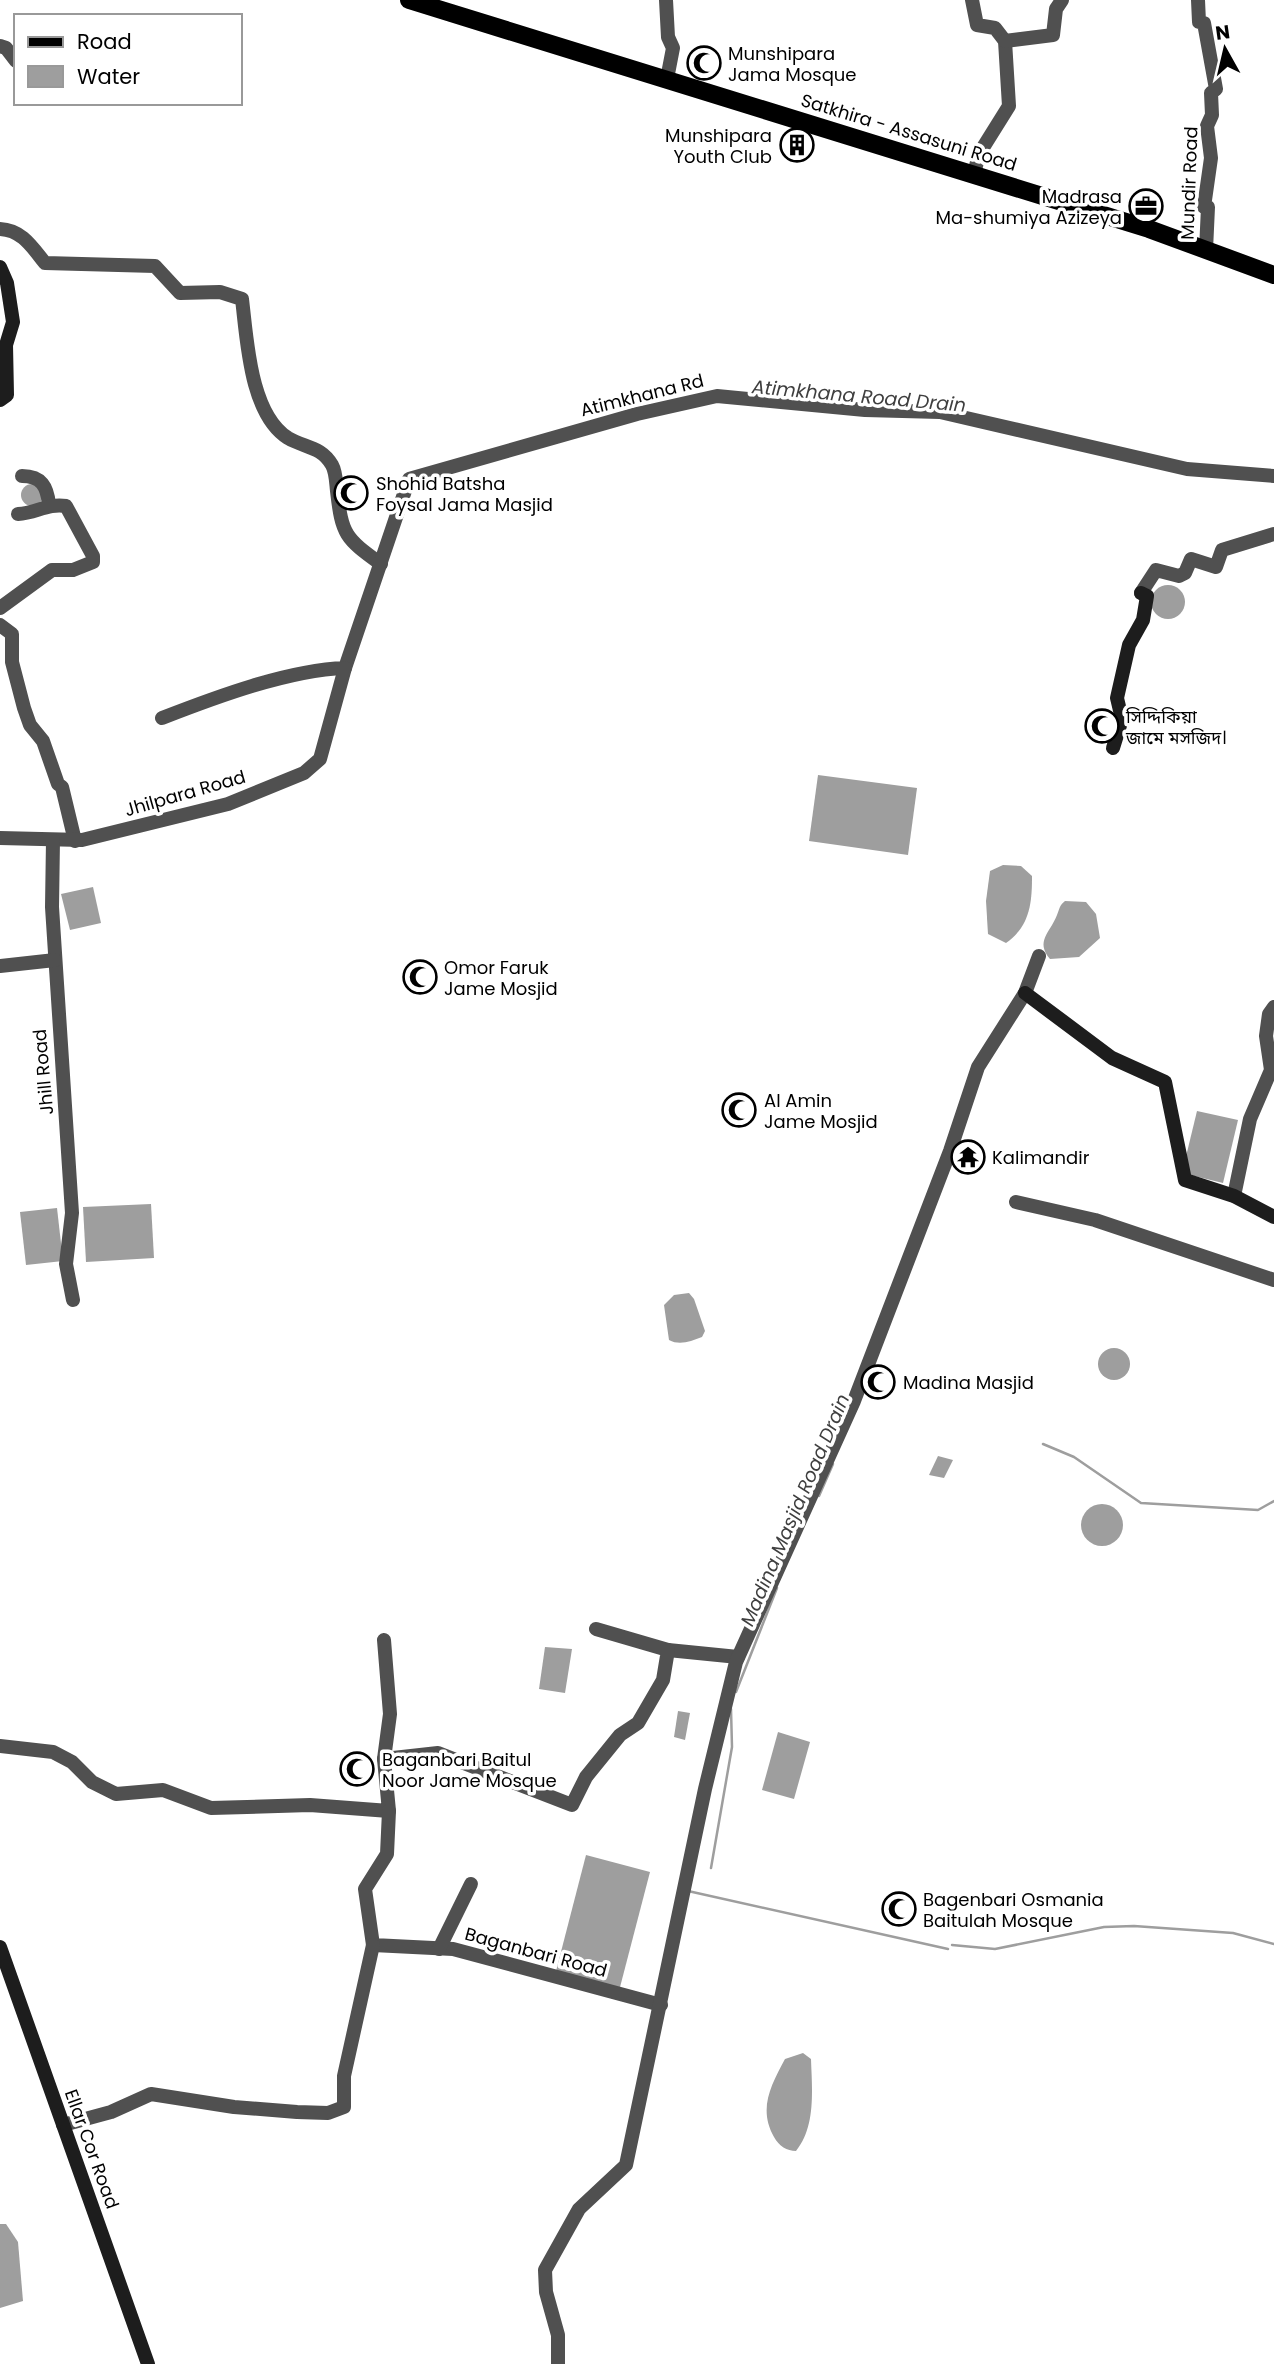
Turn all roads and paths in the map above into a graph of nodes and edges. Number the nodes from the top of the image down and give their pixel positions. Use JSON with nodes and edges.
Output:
{"nodes":[{"id":1,"x":413,"y":0,"type":"edge"},
{"id":2,"x":666,"y":0,"type":"edge"},
{"id":3,"x":972,"y":0,"type":"edge"},
{"id":4,"x":1062,"y":0,"type":"edge"},
{"id":5,"x":1198,"y":0,"type":"edge"},
{"id":6,"x":1005,"y":41,"type":"junction"},
{"id":7,"x":0,"y":46,"type":"edge"},
{"id":8,"x":14,"y":58,"type":"edge"},
{"id":9,"x":667,"y":79,"type":"junction"},
{"id":10,"x":974,"y":174,"type":"junction"},
{"id":11,"x":0,"y":229,"type":"edge"},
{"id":12,"x":1206,"y":250,"type":"junction"},
{"id":13,"x":0,"y":267,"type":"edge"},
{"id":14,"x":1274,"y":275,"type":"edge"},
{"id":15,"x":0,"y":400,"type":"edge"},
{"id":16,"x":22,"y":476,"type":"dead end"},
{"id":17,"x":1274,"y":476,"type":"edge"},
{"id":18,"x":49,"y":504,"type":"junction"},
{"id":19,"x":18,"y":514,"type":"dead end"},
{"id":20,"x":1274,"y":534,"type":"edge"},
{"id":21,"x":381,"y":564,"type":"junction"},
{"id":22,"x":1141,"y":593,"type":"joint"},
{"id":23,"x":0,"y":608,"type":"edge"},
{"id":24,"x":0,"y":625,"type":"edge"},
{"id":25,"x":14,"y":634,"type":"dead end"},
{"id":26,"x":345,"y":668,"type":"junction"},
{"id":27,"x":28,"y":708,"type":"dead end"},
{"id":28,"x":162,"y":718,"type":"dead end"},
{"id":29,"x":1113,"y":748,"type":"dead end"},
{"id":30,"x":0,"y":838,"type":"edge"},
{"id":31,"x":54,"y":840,"type":"junction"},
{"id":32,"x":75,"y":841,"type":"junction"},
{"id":33,"x":1039,"y":956,"type":"dead end"},
{"id":34,"x":55,"y":960,"type":"junction"},
{"id":35,"x":0,"y":966,"type":"edge"},
{"id":36,"x":1025,"y":993,"type":"junction"},
{"id":37,"x":1274,"y":1007,"type":"edge"},
{"id":38,"x":1234,"y":1196,"type":"junction"},
{"id":39,"x":1016,"y":1202,"type":"dead end"},
{"id":40,"x":1274,"y":1217,"type":"edge"},
{"id":41,"x":1274,"y":1280,"type":"edge"},
{"id":42,"x":73,"y":1300,"type":"dead end"},
{"id":43,"x":596,"y":1629,"type":"dead end"},
{"id":44,"x":384,"y":1640,"type":"dead end"},
{"id":45,"x":668,"y":1650,"type":"junction"},
{"id":46,"x":738,"y":1657,"type":"junction"},
{"id":47,"x":0,"y":1746,"type":"edge"},
{"id":48,"x":384,"y":1759,"type":"junction"},
{"id":49,"x":389,"y":1811,"type":"junction"},
{"id":50,"x":471,"y":1884,"type":"dead end"},
{"id":51,"x":373,"y":1945,"type":"junction"},
{"id":52,"x":0,"y":1947,"type":"edge"},
{"id":53,"x":439,"y":1950,"type":"junction"},
{"id":54,"x":661,"y":2005,"type":"junction"},
{"id":55,"x":63,"y":2125,"type":"junction"},
{"id":56,"x":148,"y":2364,"type":"edge"},
{"id":57,"x":558,"y":2364,"type":"edge"}],
"edges":[{"from":1,"to":9,"type":"main road","name":"Satkhira - Assasuni Road"},
{"from":2,"to":9,"type":"street"},
{"from":3,"to":6,"type":"street"},
{"from":4,"to":6,"type":"street"},
{"from":5,"to":12,"type":"street","name":"Mundir Road"},
{"from":6,"to":10,"type":"street"},
{"from":7,"to":8,"type":"street"},
{"from":9,"to":10,"type":"main road","name":"Satkhira - Assasuni Road"},
{"from":10,"to":12,"type":"main road","name":"Satkhira - Assasuni Road"},
{"from":11,"to":21,"type":"street"},
{"from":12,"to":14,"type":"main road","name":"Satkhira - Assasuni Road"},
{"from":13,"to":15,"type":"main road"},
{"from":16,"to":18,"type":"street"},
{"from":17,"to":21,"type":"street","name":"Atimkhana Rd"},
{"from":18,"to":19,"type":"street"},
{"from":18,"to":23,"type":"street"},
{"from":20,"to":22,"type":"street"},
{"from":21,"to":26,"type":"street","name":"Atimkhana Rd"},
{"from":22,"to":29,"type":"main road"},
{"from":24,"to":32,"type":"street"},
{"from":25,"to":27,"type":"street"},
{"from":26,"to":28,"type":"street"},
{"from":26,"to":32,"type":"street","name":"Jhilpara Road"},
{"from":30,"to":31,"type":"street","name":"Jhilpara Road"},
{"from":31,"to":32,"type":"street","name":"Jhilpara Road"},
{"from":31,"to":34,"type":"street","name":"Jhill Road"},
{"from":33,"to":36,"type":"street"},
{"from":34,"to":35,"type":"street"},
{"from":34,"to":42,"type":"street","name":"Jhill Road"},
{"from":36,"to":38,"type":"main road"},
{"from":36,"to":46,"type":"street"},
{"from":37,"to":38,"type":"street"},
{"from":38,"to":40,"type":"main road"},
{"from":39,"to":41,"type":"street"},
{"from":43,"to":45,"type":"street"},
{"from":44,"to":48,"type":"street"},
{"from":45,"to":46,"type":"street"},
{"from":45,"to":48,"type":"street"},
{"from":46,"to":54,"type":"street"},
{"from":47,"to":49,"type":"street"},
{"from":48,"to":49,"type":"street"},
{"from":49,"to":51,"type":"street"},
{"from":50,"to":53,"type":"street"},
{"from":51,"to":53,"type":"street","name":"Baganbari Road"},
{"from":51,"to":55,"type":"street"},
{"from":52,"to":55,"type":"main road","name":"Ellar Cor Road"},
{"from":53,"to":54,"type":"street","name":"Baganbari Road"},
{"from":54,"to":57,"type":"street"},
{"from":55,"to":56,"type":"main road","name":"Ellar Cor Road"}]}
